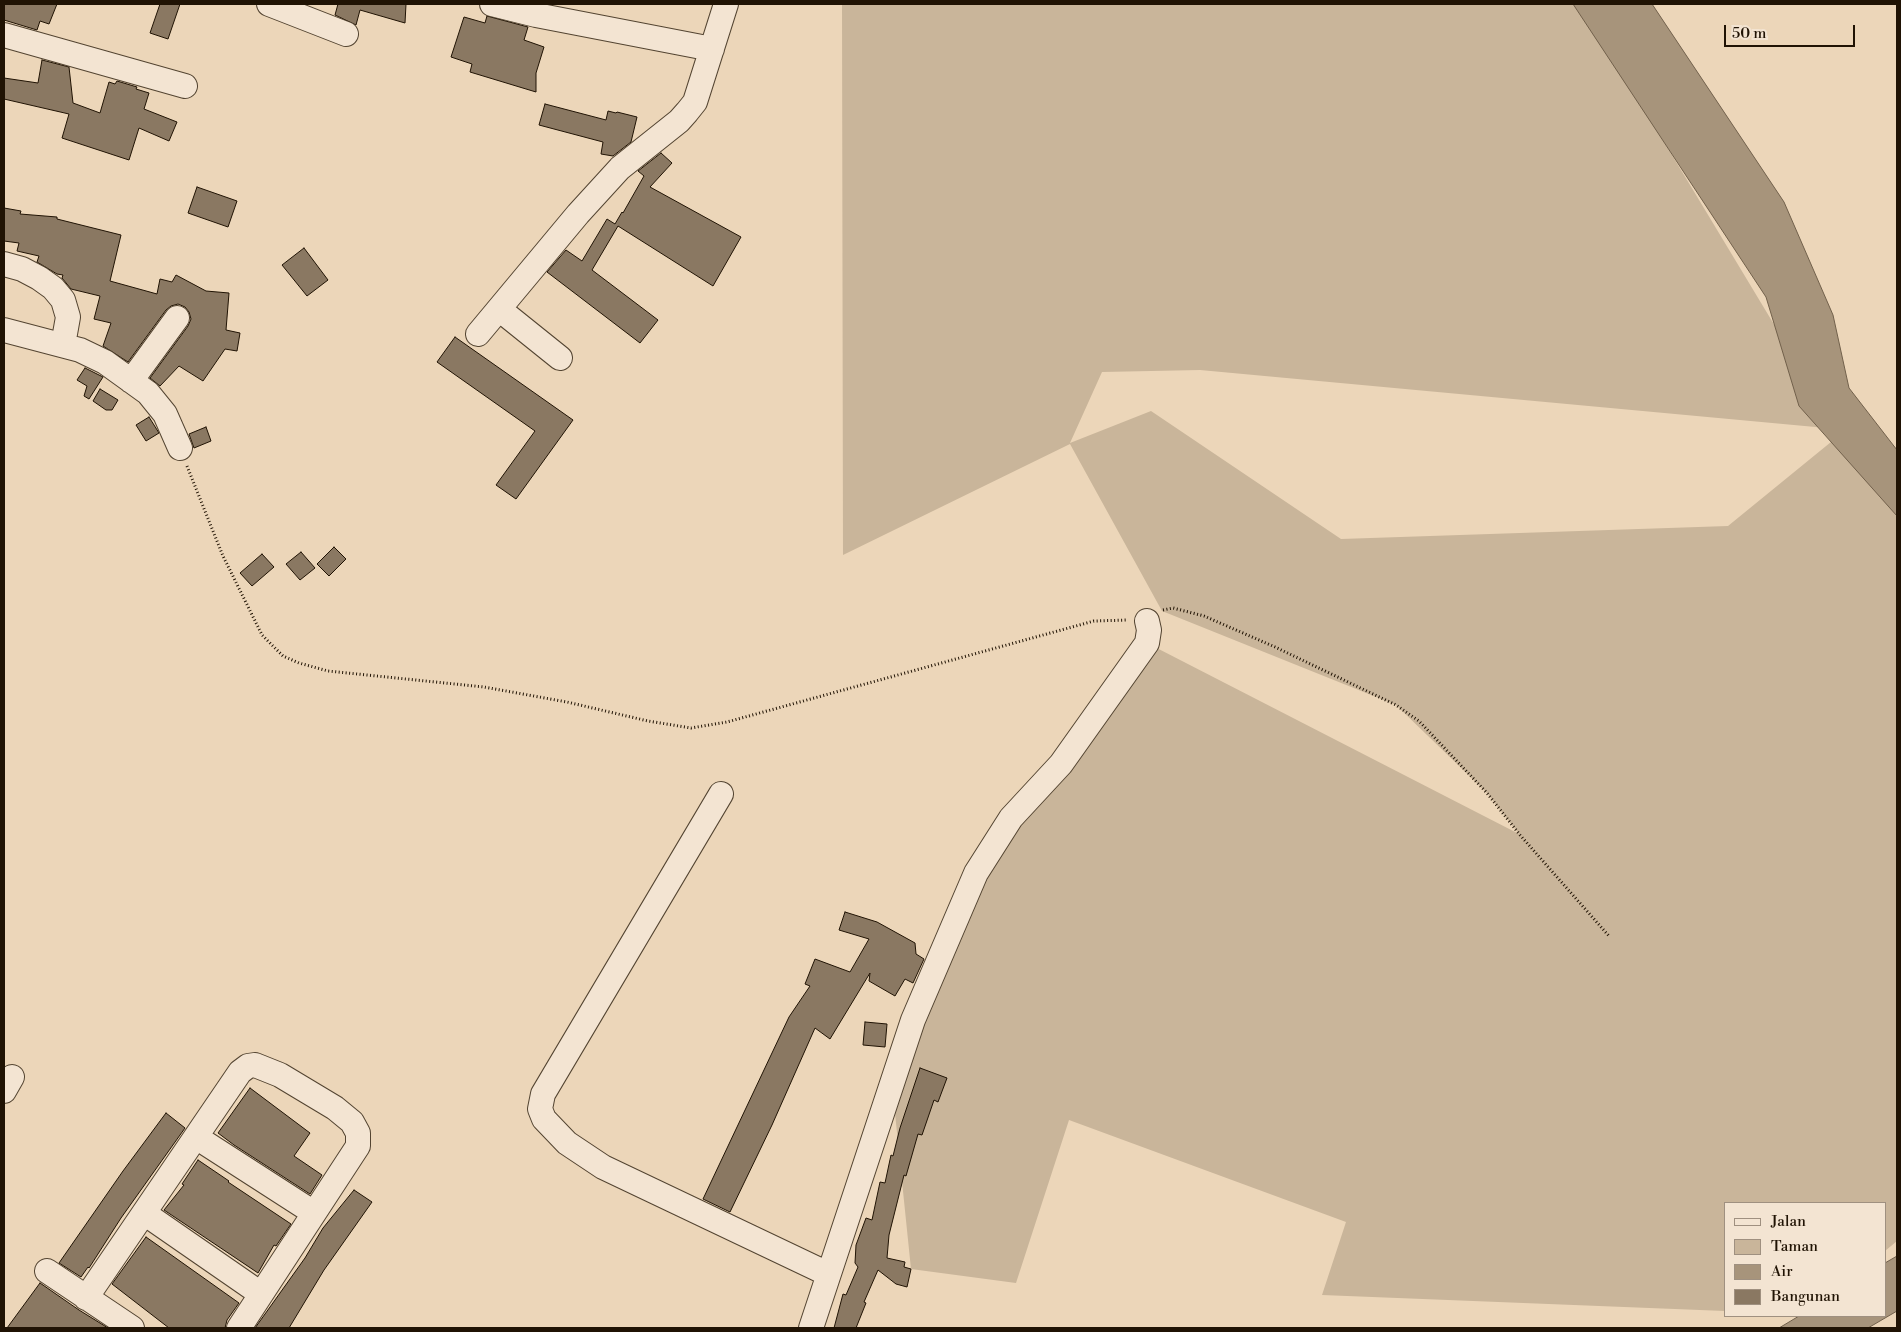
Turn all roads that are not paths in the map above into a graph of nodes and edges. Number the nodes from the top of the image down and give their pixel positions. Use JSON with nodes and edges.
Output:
{"nodes":[{"id":1,"x":269,"y":4,"type":"edge"},
{"id":2,"x":492,"y":4,"type":"edge"},
{"id":3,"x":726,"y":4,"type":"edge"},
{"id":4,"x":4,"y":34,"type":"edge"},
{"id":5,"x":346,"y":34,"type":"dead end"},
{"id":6,"x":712,"y":49,"type":"junction"},
{"id":7,"x":185,"y":86,"type":"dead end"},
{"id":8,"x":4,"y":264,"type":"edge"},
{"id":9,"x":499,"y":309,"type":"junction"},
{"id":10,"x":177,"y":318,"type":"dead end"},
{"id":11,"x":4,"y":330,"type":"edge"},
{"id":12,"x":478,"y":334,"type":"dead end"},
{"id":13,"x":63,"y":345,"type":"junction"},
{"id":14,"x":560,"y":358,"type":"dead end"},
{"id":15,"x":132,"y":381,"type":"junction"},
{"id":16,"x":180,"y":448,"type":"road end"},
{"id":17,"x":1147,"y":621,"type":"road end"},
{"id":18,"x":721,"y":794,"type":"dead end"},
{"id":19,"x":196,"y":1137,"type":"junction"},
{"id":20,"x":144,"y":1213,"type":"junction"},
{"id":21,"x":314,"y":1213,"type":"junction"},
{"id":22,"x":47,"y":1271,"type":"dead end"},
{"id":23,"x":828,"y":1274,"type":"junction"},
{"id":24,"x":261,"y":1294,"type":"junction"},
{"id":25,"x":86,"y":1298,"type":"junction"},
{"id":26,"x":132,"y":1328,"type":"edge"},
{"id":27,"x":239,"y":1328,"type":"edge"},
{"id":28,"x":811,"y":1328,"type":"edge"}],
"edges":[{"from":1,"to":5,"type":"street"},
{"from":2,"to":6,"type":"street"},
{"from":3,"to":6,"type":"street"},
{"from":4,"to":7,"type":"street"},
{"from":6,"to":9,"type":"street"},
{"from":8,"to":13,"type":"street"},
{"from":9,"to":12,"type":"street"},
{"from":9,"to":14,"type":"street"},
{"from":10,"to":15,"type":"street"},
{"from":11,"to":13,"type":"street"},
{"from":13,"to":15,"type":"street"},
{"from":15,"to":16,"type":"street"},
{"from":17,"to":23,"type":"street"},
{"from":18,"to":23,"type":"street"},
{"from":19,"to":20,"type":"street"},
{"from":19,"to":21,"type":"street"},
{"from":19,"to":21,"type":"street"},
{"from":20,"to":24,"type":"street"},
{"from":20,"to":25,"type":"street"},
{"from":21,"to":24,"type":"street"},
{"from":22,"to":25,"type":"street"},
{"from":23,"to":28,"type":"street"},
{"from":24,"to":27,"type":"street"},
{"from":25,"to":26,"type":"street"}]}
